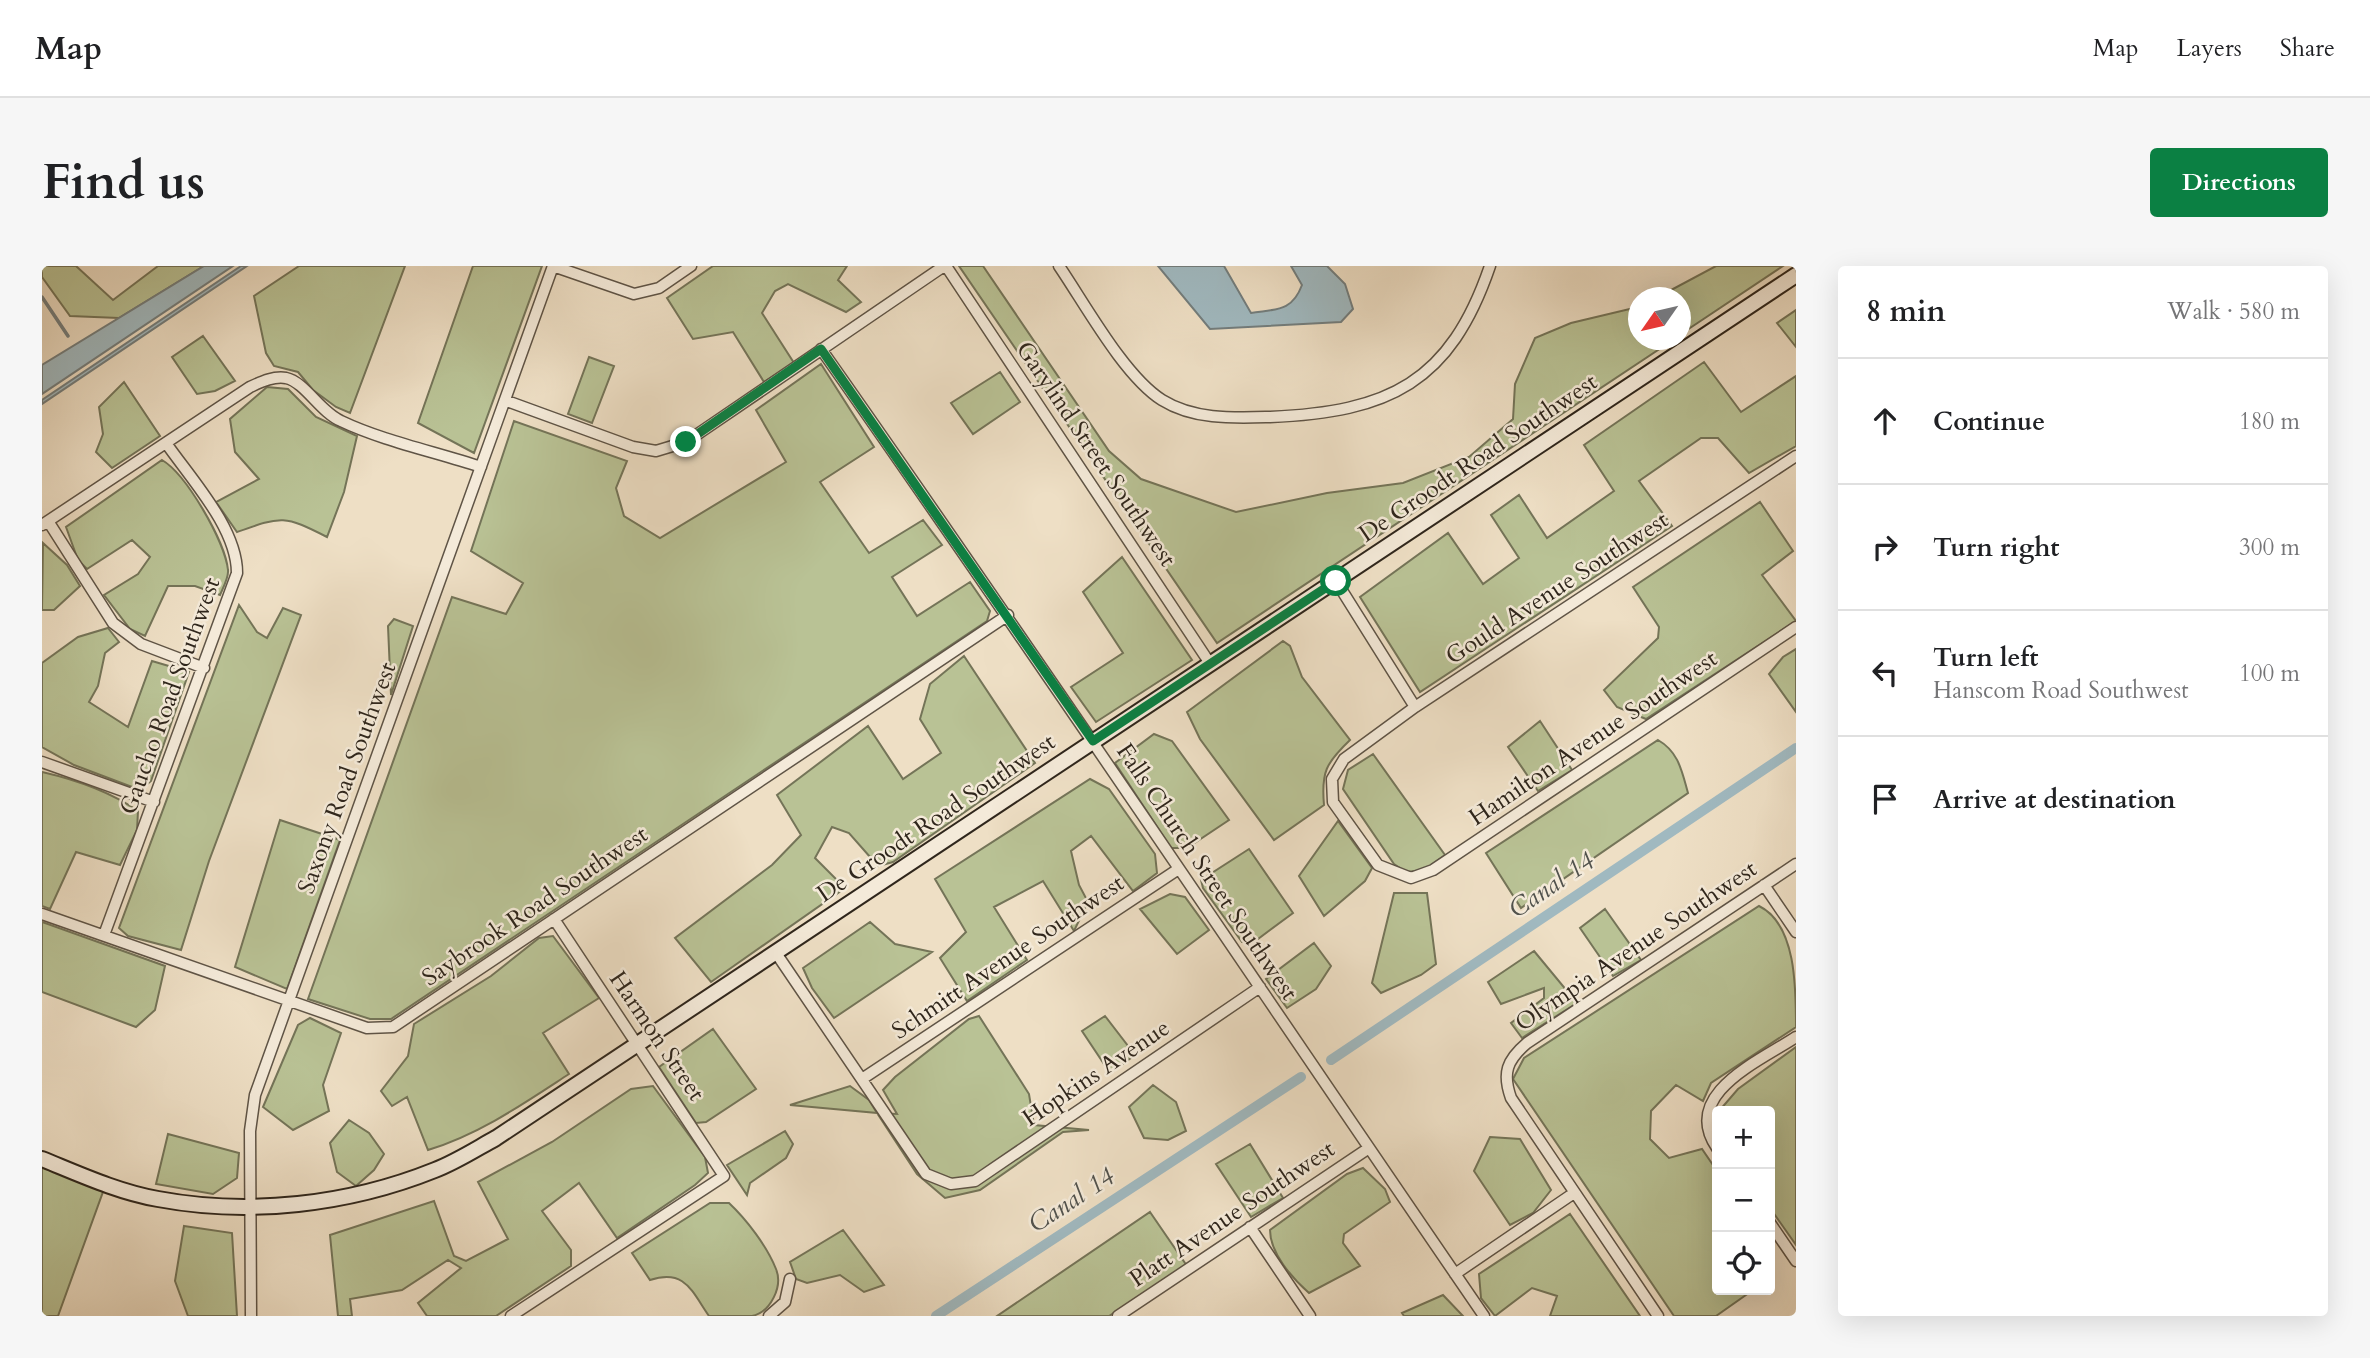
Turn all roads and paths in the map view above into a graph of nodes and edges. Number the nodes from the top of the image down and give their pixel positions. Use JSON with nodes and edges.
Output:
{"nodes":[{"id":1,"x":553,"y":266,"type":"edge"},
{"id":2,"x":691,"y":266,"type":"edge"},
{"id":3,"x":945,"y":266,"type":"edge"},
{"id":4,"x":1059,"y":266,"type":"edge"},
{"id":5,"x":1490,"y":266,"type":"edge"},
{"id":6,"x":1796,"y":275,"type":"edge"},
{"id":7,"x":821,"y":349,"type":"junction"},
{"id":8,"x":507,"y":401,"type":"junction"},
{"id":9,"x":166,"y":443,"type":"junction"},
{"id":10,"x":1796,"y":456,"type":"edge"},
{"id":11,"x":481,"y":467,"type":"junction"},
{"id":12,"x":45,"y":523,"type":"edge"},
{"id":13,"x":1336,"y":581,"type":"junction"},
{"id":14,"x":1008,"y":615,"type":"junction"},
{"id":15,"x":1796,"y":627,"type":"edge"},
{"id":16,"x":1211,"y":665,"type":"junction"},
{"id":17,"x":204,"y":668,"type":"junction"},
{"id":18,"x":1415,"y":707,"type":"junction"},
{"id":19,"x":1093,"y":741,"type":"junction"},
{"id":20,"x":1344,"y":759,"type":"joint"},
{"id":21,"x":42,"y":762,"type":"edge"},
{"id":22,"x":154,"y":802,"type":"junction"},
{"id":23,"x":1796,"y":864,"type":"edge"},
{"id":24,"x":1177,"y":870,"type":"junction"},
{"id":25,"x":1764,"y":885,"type":"junction"},
{"id":26,"x":42,"y":914,"type":"edge"},
{"id":27,"x":554,"y":919,"type":"junction"},
{"id":28,"x":1796,"y":932,"type":"edge"},
{"id":29,"x":104,"y":935,"type":"junction"},
{"id":30,"x":776,"y":953,"type":"junction"},
{"id":31,"x":1260,"y":987,"type":"junction"},
{"id":32,"x":290,"y":1001,"type":"junction"},
{"id":33,"x":1796,"y":1037,"type":"edge"},
{"id":34,"x":638,"y":1045,"type":"junction"},
{"id":35,"x":862,"y":1079,"type":"junction"},
{"id":36,"x":1712,"y":1138,"type":"edge"},
{"id":37,"x":1369,"y":1148,"type":"junction"},
{"id":38,"x":42,"y":1159,"type":"edge"},
{"id":39,"x":1574,"y":1193,"type":"junction"},
{"id":40,"x":251,"y":1208,"type":"junction"},
{"id":41,"x":1250,"y":1227,"type":"junction"},
{"id":42,"x":1775,"y":1230,"type":"edge"},
{"id":43,"x":1796,"y":1261,"type":"edge"},
{"id":44,"x":1455,"y":1274,"type":"junction"},
{"id":45,"x":790,"y":1279,"type":"dead end"},
{"id":46,"x":1134,"y":1312,"type":"edge"},
{"id":47,"x":251,"y":1316,"type":"edge"},
{"id":48,"x":511,"y":1316,"type":"edge"},
{"id":49,"x":769,"y":1316,"type":"edge"},
{"id":50,"x":1118,"y":1316,"type":"edge"},
{"id":51,"x":1310,"y":1316,"type":"edge"},
{"id":52,"x":1484,"y":1316,"type":"edge"},
{"id":53,"x":1658,"y":1316,"type":"edge"}],
"edges":[{"from":1,"to":2,"type":"street"},
{"from":1,"to":8,"type":"street","name":"Saxony Road Southwest"},
{"from":3,"to":7,"type":"street"},
{"from":3,"to":16,"type":"street","name":"Garylind Street Southwest"},
{"from":4,"to":5,"type":"street"},
{"from":6,"to":13,"type":"street","name":"De Groodt Road Southwest"},
{"from":7,"to":8,"type":"street"},
{"from":7,"to":14,"type":"street","name":"Falls Church Street Southwest"},
{"from":8,"to":11,"type":"street","name":"Saxony Road Southwest"},
{"from":9,"to":11,"type":"street"},
{"from":9,"to":12,"type":"street"},
{"from":9,"to":17,"type":"street","name":"Gaucho Road Southwest"},
{"from":10,"to":18,"type":"street","name":"Gould Avenue Southwest"},
{"from":11,"to":32,"type":"street","name":"Saxony Road Southwest"},
{"from":12,"to":17,"type":"street"},
{"from":13,"to":16,"type":"street","name":"De Groodt Road Southwest"},
{"from":13,"to":18,"type":"street"},
{"from":14,"to":19,"type":"street","name":"Falls Church Street Southwest"},
{"from":14,"to":27,"type":"street","name":"Saybrook Road Southwest"},
{"from":15,"to":20,"type":"street","name":"Hamilton Avenue Southwest"},
{"from":16,"to":19,"type":"street","name":"De Groodt Road Southwest"},
{"from":17,"to":22,"type":"street","name":"Gaucho Road Southwest"},
{"from":18,"to":20,"type":"street","name":"Gould Avenue Southwest"},
{"from":19,"to":24,"type":"street","name":"Falls Church Street Southwest"},
{"from":19,"to":30,"type":"street","name":"De Groodt Road Southwest"},
{"from":21,"to":22,"type":"street"},
{"from":22,"to":29,"type":"street","name":"Gaucho Road Southwest"},
{"from":23,"to":25,"type":"street","name":"Olympia Avenue Southwest"},
{"from":24,"to":31,"type":"street","name":"Falls Church Street Southwest"},
{"from":24,"to":35,"type":"street","name":"Schmitt Avenue Southwest"},
{"from":25,"to":28,"type":"street"},
{"from":25,"to":39,"type":"street","name":"Olympia Avenue Southwest"},
{"from":26,"to":29,"type":"street","name":"Saybrook Road Southwest"},
{"from":27,"to":32,"type":"street","name":"Saybrook Road Southwest"},
{"from":27,"to":34,"type":"street","name":"Harmon Street"},
{"from":29,"to":32,"type":"street","name":"Saybrook Road Southwest"},
{"from":30,"to":34,"type":"street","name":"De Groodt Road Southwest"},
{"from":30,"to":35,"type":"street"},
{"from":31,"to":35,"type":"street","name":"Hopkins Avenue"},
{"from":31,"to":37,"type":"street","name":"Falls Church Street Southwest"},
{"from":32,"to":40,"type":"street","name":"Saxony Road Southwest"},
{"from":33,"to":36,"type":"street"},
{"from":34,"to":40,"type":"street","name":"De Groodt Road Southwest"},
{"from":34,"to":48,"type":"street","name":"Harmon Street"},
{"from":37,"to":41,"type":"street","name":"Platt Avenue Southwest"},
{"from":37,"to":44,"type":"street","name":"Falls Church Street Southwest"},
{"from":38,"to":40,"type":"street","name":"De Groodt Road Southwest"},
{"from":39,"to":44,"type":"street"},
{"from":39,"to":53,"type":"street"},
{"from":40,"to":47,"type":"street","name":"Saxony Road Southwest"},
{"from":41,"to":46,"type":"street","name":"Platt Avenue Southwest"},
{"from":41,"to":51,"type":"street"},
{"from":42,"to":43,"type":"street"},
{"from":44,"to":52,"type":"street","name":"Falls Church Street Southwest"},
{"from":45,"to":49,"type":"street"},
{"from":46,"to":50,"type":"street","name":"Platt Avenue Southwest"}]}
